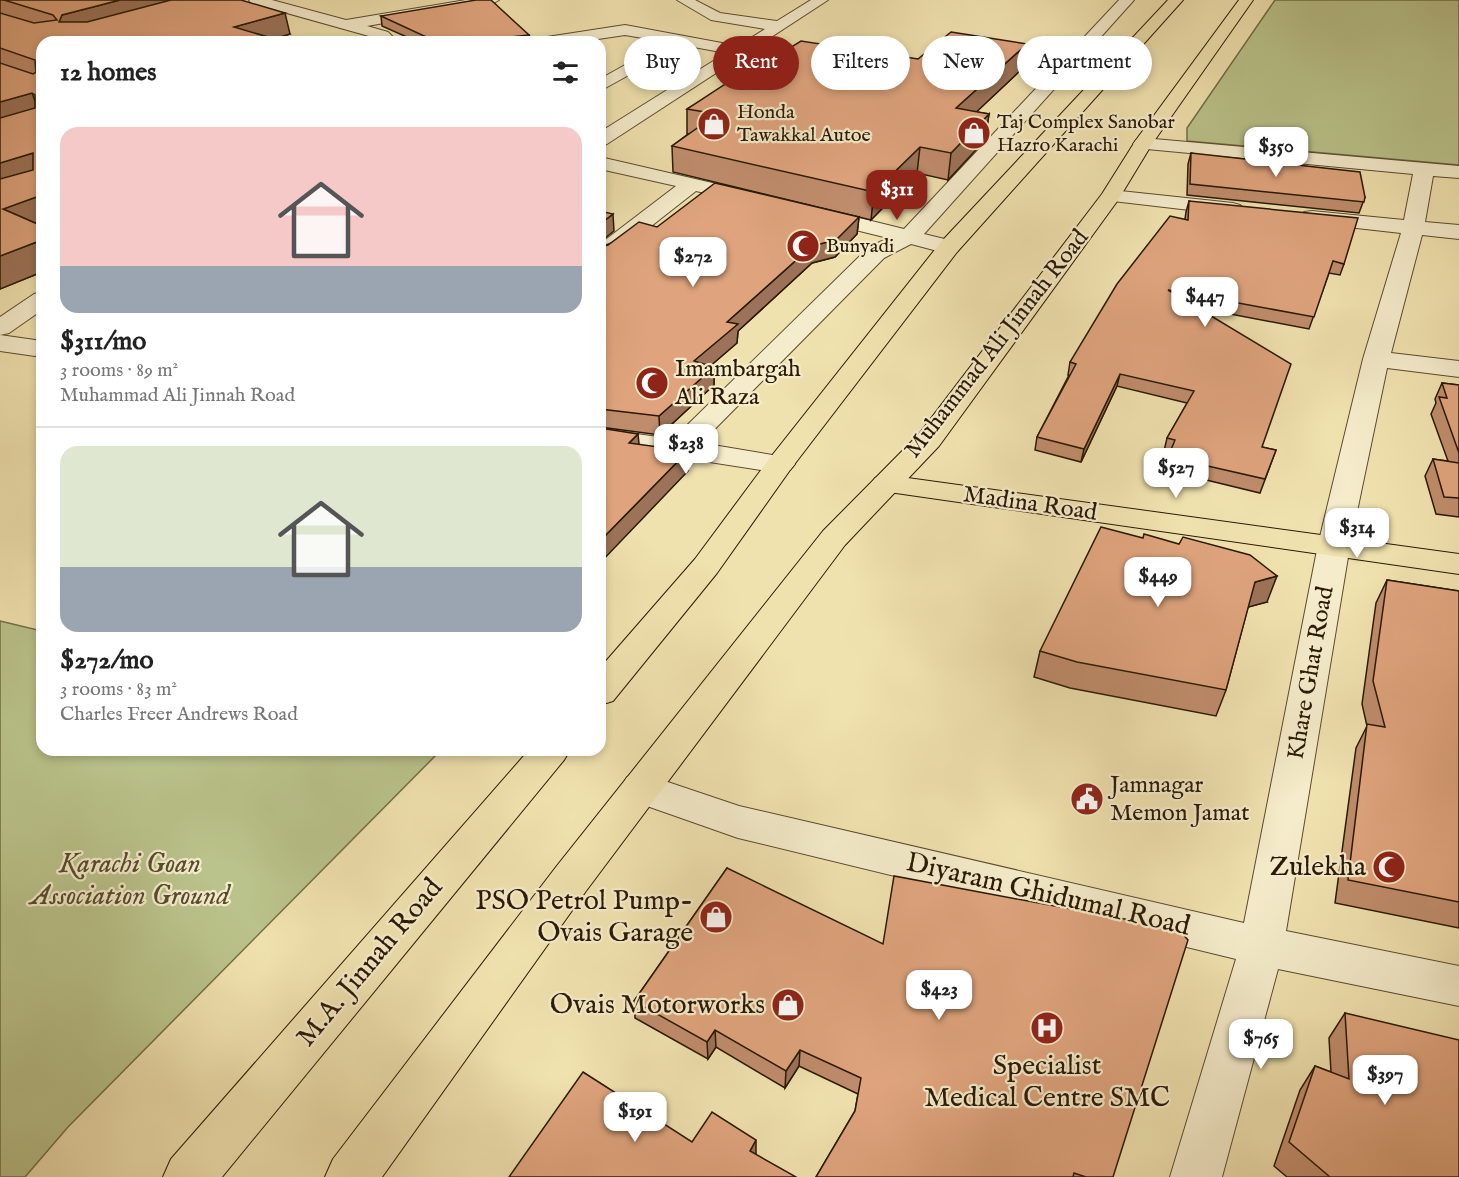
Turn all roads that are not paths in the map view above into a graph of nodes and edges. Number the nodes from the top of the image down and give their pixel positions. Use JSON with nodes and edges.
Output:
{"nodes":[{"id":1,"x":256,"y":0,"type":"edge"},
{"id":2,"x":454,"y":0,"type":"edge"},
{"id":3,"x":492,"y":0,"type":"edge"},
{"id":4,"x":684,"y":0,"type":"edge"},
{"id":5,"x":821,"y":0,"type":"edge"},
{"id":6,"x":1127,"y":0,"type":"edge"},
{"id":7,"x":1176,"y":0,"type":"edge"},
{"id":8,"x":1246,"y":0,"type":"edge"},
{"id":9,"x":469,"y":4,"type":"junction"},
{"id":10,"x":736,"y":6,"type":"dead end"},
{"id":11,"x":716,"y":17,"type":"junction"},
{"id":12,"x":345,"y":25,"type":"junction"},
{"id":13,"x":780,"y":26,"type":"junction"},
{"id":14,"x":383,"y":36,"type":"edge"},
{"id":15,"x":589,"y":36,"type":"edge"},
{"id":16,"x":659,"y":36,"type":"edge"},
{"id":17,"x":764,"y":36,"type":"edge"},
{"id":18,"x":713,"y":68,"type":"edge"},
{"id":19,"x":606,"y":73,"type":"edge"},
{"id":20,"x":624,"y":73,"type":"edge"},
{"id":21,"x":618,"y":76,"type":"junction"},
{"id":22,"x":606,"y":83,"type":"edge"},
{"id":23,"x":606,"y":136,"type":"edge"},
{"id":24,"x":1143,"y":144,"type":"junction"},
{"id":25,"x":606,"y":164,"type":"edge"},
{"id":26,"x":1424,"y":169,"type":"junction"},
{"id":27,"x":1459,"y":172,"type":"edge"},
{"id":28,"x":692,"y":184,"type":"junction"},
{"id":29,"x":1111,"y":196,"type":"junction"},
{"id":30,"x":772,"y":203,"type":"edge"},
{"id":31,"x":795,"y":208,"type":"edge"},
{"id":32,"x":1251,"y":210,"type":"edge"},
{"id":33,"x":1297,"y":215,"type":"edge"},
{"id":34,"x":1413,"y":228,"type":"junction"},
{"id":35,"x":1459,"y":232,"type":"edge"},
{"id":36,"x":910,"y":236,"type":"junction"},
{"id":37,"x":950,"y":247,"type":"junction"},
{"id":38,"x":606,"y":250,"type":"edge"},
{"id":39,"x":36,"y":303,"type":"edge"},
{"id":40,"x":0,"y":328,"type":"edge"},
{"id":41,"x":0,"y":343,"type":"edge"},
{"id":42,"x":36,"y":348,"type":"edge"},
{"id":43,"x":1376,"y":359,"type":"junction"},
{"id":44,"x":1459,"y":369,"type":"edge"},
{"id":45,"x":606,"y":438,"type":"edge"},
{"id":46,"x":678,"y":450,"type":"junction"},
{"id":47,"x":780,"y":464,"type":"junction"},
{"id":48,"x":886,"y":484,"type":"junction"},
{"id":49,"x":1334,"y":545,"type":"junction"},
{"id":50,"x":1459,"y":564,"type":"edge"},
{"id":51,"x":606,"y":685,"type":"edge"},
{"id":52,"x":546,"y":756,"type":"edge"},
{"id":53,"x":641,"y":788,"type":"junction"},
{"id":54,"x":1262,"y":946,"type":"junction"},
{"id":55,"x":1459,"y":986,"type":"edge"},
{"id":56,"x":189,"y":1177,"type":"edge"},
{"id":57,"x":351,"y":1177,"type":"edge"},
{"id":58,"x":1196,"y":1177,"type":"edge"}],
"edges":[{"from":1,"to":12,"type":"street"},
{"from":2,"to":9,"type":"street"},
{"from":3,"to":9,"type":"street"},
{"from":4,"to":11,"type":"street"},
{"from":5,"to":13,"type":"street"},
{"from":6,"to":36,"type":"street"},
{"from":7,"to":37,"type":"main road"},
{"from":8,"to":24,"type":"main road","name":"Muhammad Ali Jinnah Road"},
{"from":9,"to":12,"type":"street"},
{"from":10,"to":11,"type":"street"},
{"from":11,"to":13,"type":"street"},
{"from":12,"to":14,"type":"street"},
{"from":13,"to":17,"type":"street"},
{"from":15,"to":16,"type":"street"},
{"from":18,"to":23,"type":"street"},
{"from":19,"to":21,"type":"street"},
{"from":20,"to":21,"type":"street"},
{"from":21,"to":22,"type":"street"},
{"from":24,"to":26,"type":"street"},
{"from":24,"to":29,"type":"main road","name":"Muhammad Ali Jinnah Road"},
{"from":25,"to":28,"type":"street"},
{"from":26,"to":27,"type":"street"},
{"from":26,"to":34,"type":"street","name":"Khare Ghat Road"},
{"from":28,"to":30,"type":"street"},
{"from":28,"to":38,"type":"street"},
{"from":29,"to":32,"type":"street"},
{"from":29,"to":48,"type":"main road","name":"Muhammad Ali Jinnah Road"},
{"from":31,"to":36,"type":"street"},
{"from":33,"to":34,"type":"street"},
{"from":34,"to":35,"type":"street"},
{"from":34,"to":43,"type":"street","name":"Khare Ghat Road"},
{"from":36,"to":37,"type":"street"},
{"from":36,"to":46,"type":"street"},
{"from":37,"to":47,"type":"main road"},
{"from":39,"to":40,"type":"street"},
{"from":41,"to":42,"type":"street"},
{"from":43,"to":44,"type":"street"},
{"from":43,"to":49,"type":"street","name":"Khare Ghat Road"},
{"from":45,"to":46,"type":"street"},
{"from":46,"to":47,"type":"street"},
{"from":47,"to":51,"type":"main road"},
{"from":48,"to":49,"type":"main road","name":"Madina Road"},
{"from":48,"to":53,"type":"main road","name":"Muhammad Ali Jinnah Road"},
{"from":49,"to":50,"type":"main road","name":"Madina Road"},
{"from":49,"to":54,"type":"street","name":"Khare Ghat Road"},
{"from":52,"to":56,"type":"main road","name":"M.A. Jinnah Road"},
{"from":53,"to":54,"type":"street","name":"Diyaram Ghidumal Road"},
{"from":53,"to":57,"type":"main road"},
{"from":54,"to":55,"type":"street","name":"Diyaram Ghidumal Road"},
{"from":54,"to":58,"type":"street","name":"Khare Ghat Road"}]}
